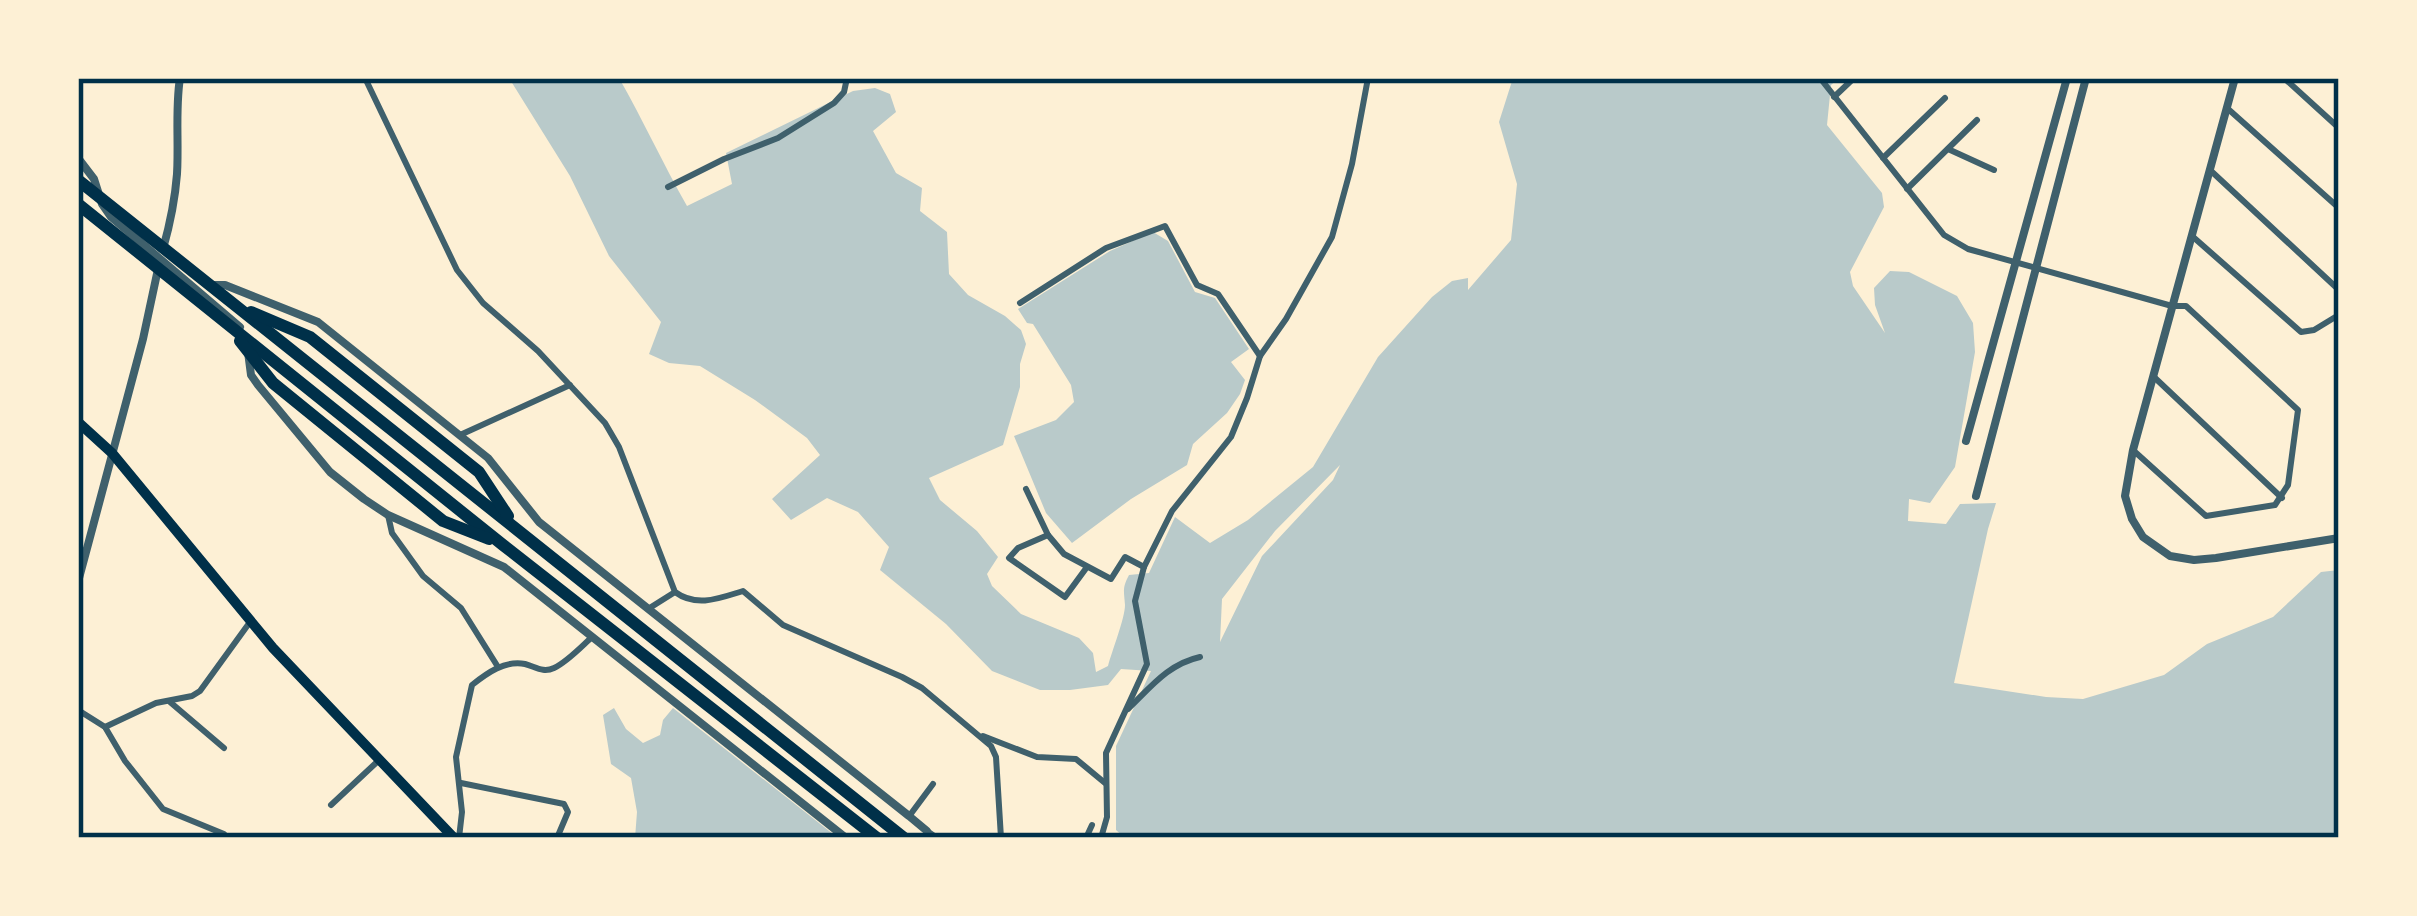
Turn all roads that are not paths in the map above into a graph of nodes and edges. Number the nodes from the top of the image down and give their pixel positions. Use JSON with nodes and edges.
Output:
{"nodes":[{"id":1,"x":180,"y":78,"type":"edge"},
{"id":2,"x":364,"y":78,"type":"edge"},
{"id":3,"x":847,"y":78,"type":"edge"},
{"id":4,"x":1368,"y":78,"type":"edge"},
{"id":5,"x":1820,"y":78,"type":"edge"},
{"id":6,"x":1854,"y":78,"type":"edge"},
{"id":7,"x":2067,"y":78,"type":"edge"},
{"id":8,"x":2086,"y":78,"type":"edge"},
{"id":9,"x":2235,"y":78,"type":"edge"},
{"id":10,"x":2284,"y":78,"type":"edge"},
{"id":11,"x":1834,"y":97,"type":"junction"},
{"id":12,"x":1945,"y":98,"type":"dead end"},
{"id":13,"x":2228,"y":108,"type":"junction"},
{"id":14,"x":1977,"y":120,"type":"dead end"},
{"id":15,"x":2339,"y":128,"type":"edge"},
{"id":16,"x":1948,"y":149,"type":"junction"},
{"id":17,"x":1882,"y":158,"type":"junction"},
{"id":18,"x":80,"y":160,"type":"edge"},
{"id":19,"x":1994,"y":170,"type":"dead end"},
{"id":20,"x":2210,"y":170,"type":"junction"},
{"id":21,"x":78,"y":179,"type":"edge"},
{"id":22,"x":668,"y":187,"type":"dead end"},
{"id":23,"x":1907,"y":190,"type":"junction"},
{"id":24,"x":78,"y":204,"type":"edge"},
{"id":25,"x":2339,"y":208,"type":"edge"},
{"id":26,"x":111,"y":217,"type":"junction"},
{"id":27,"x":84,"y":223,"type":"dead end"},
{"id":28,"x":2192,"y":236,"type":"junction"},
{"id":29,"x":160,"y":260,"type":"junction"},
{"id":30,"x":2015,"y":262,"type":"junction"},
{"id":31,"x":2034,"y":268,"type":"junction"},
{"id":32,"x":174,"y":270,"type":"junction"},
{"id":33,"x":226,"y":285,"type":"junction"},
{"id":34,"x":2339,"y":290,"type":"edge"},
{"id":35,"x":1020,"y":303,"type":"dead end"},
{"id":36,"x":213,"y":304,"type":"junction"},
{"id":37,"x":236,"y":306,"type":"junction"},
{"id":38,"x":2173,"y":306,"type":"junction"},
{"id":39,"x":2339,"y":307,"type":"edge"},
{"id":40,"x":1260,"y":356,"type":"junction"},
{"id":41,"x":2153,"y":377,"type":"junction"},
{"id":42,"x":570,"y":385,"type":"junction"},
{"id":43,"x":78,"y":422,"type":"edge"},
{"id":44,"x":460,"y":435,"type":"junction"},
{"id":45,"x":1966,"y":441,"type":"dead end"},
{"id":46,"x":2133,"y":450,"type":"junction"},
{"id":47,"x":112,"y":453,"type":"junction"},
{"id":48,"x":1026,"y":489,"type":"dead end"},
{"id":49,"x":1976,"y":496,"type":"dead end"},
{"id":50,"x":2282,"y":497,"type":"junction"},
{"id":51,"x":388,"y":515,"type":"junction"},
{"id":52,"x":82,"y":522,"type":"dead end"},
{"id":53,"x":93,"y":526,"type":"junction"},
{"id":54,"x":516,"y":527,"type":"junction"},
{"id":55,"x":2339,"y":527,"type":"edge"},
{"id":56,"x":1048,"y":535,"type":"junction"},
{"id":57,"x":2339,"y":538,"type":"edge"},
{"id":58,"x":1088,"y":566,"type":"junction"},
{"id":59,"x":1144,"y":567,"type":"junction"},
{"id":60,"x":78,"y":582,"type":"edge"},
{"id":61,"x":675,"y":592,"type":"junction"},
{"id":62,"x":648,"y":609,"type":"junction"},
{"id":63,"x":250,"y":622,"type":"junction"},
{"id":64,"x":592,"y":638,"type":"junction"},
{"id":65,"x":1200,"y":657,"type":"dead end"},
{"id":66,"x":498,"y":667,"type":"junction"},
{"id":67,"x":170,"y":701,"type":"junction"},
{"id":68,"x":78,"y":710,"type":"edge"},
{"id":69,"x":1126,"y":712,"type":"junction"},
{"id":70,"x":104,"y":727,"type":"junction"},
{"id":71,"x":980,"y":735,"type":"junction"},
{"id":72,"x":224,"y":748,"type":"dead end"},
{"id":73,"x":378,"y":760,"type":"junction"},
{"id":74,"x":460,"y":783,"type":"junction"},
{"id":75,"x":1105,"y":783,"type":"junction"},
{"id":76,"x":933,"y":784,"type":"dead end"},
{"id":77,"x":331,"y":805,"type":"dead end"},
{"id":78,"x":909,"y":816,"type":"junction"},
{"id":79,"x":1093,"y":825,"type":"dead end"},
{"id":80,"x":224,"y":834,"type":"dead end"},
{"id":81,"x":931,"y":836,"type":"edge"},
{"id":82,"x":456,"y":838,"type":"edge"},
{"id":83,"x":556,"y":838,"type":"edge"},
{"id":84,"x":846,"y":838,"type":"edge"},
{"id":85,"x":877,"y":838,"type":"edge"},
{"id":86,"x":904,"y":838,"type":"edge"},
{"id":87,"x":1001,"y":838,"type":"edge"},
{"id":88,"x":1086,"y":838,"type":"edge"},
{"id":89,"x":1101,"y":838,"type":"edge"}],
"edges":[{"from":1,"to":29,"type":"street"},
{"from":2,"to":42,"type":"street"},
{"from":3,"to":22,"type":"street"},
{"from":4,"to":40,"type":"street"},
{"from":5,"to":11,"type":"street"},
{"from":6,"to":11,"type":"street"},
{"from":7,"to":30,"type":"street"},
{"from":8,"to":31,"type":"street"},
{"from":9,"to":13,"type":"street"},
{"from":10,"to":15,"type":"street"},
{"from":11,"to":17,"type":"street"},
{"from":12,"to":17,"type":"street"},
{"from":13,"to":20,"type":"street"},
{"from":13,"to":25,"type":"street"},
{"from":14,"to":16,"type":"street"},
{"from":16,"to":19,"type":"street"},
{"from":16,"to":23,"type":"street"},
{"from":17,"to":23,"type":"street"},
{"from":18,"to":21,"type":"street"},
{"from":18,"to":26,"type":"street"},
{"from":20,"to":28,"type":"street"},
{"from":20,"to":34,"type":"street"},
{"from":21,"to":37,"type":"highway"},
{"from":23,"to":30,"type":"street"},
{"from":24,"to":85,"type":"highway"},
{"from":26,"to":27,"type":"street"},
{"from":26,"to":29,"type":"street"},
{"from":28,"to":38,"type":"street"},
{"from":28,"to":39,"type":"street"},
{"from":29,"to":32,"type":"street"},
{"from":29,"to":47,"type":"street"},
{"from":30,"to":31,"type":"street"},
{"from":30,"to":45,"type":"street"},
{"from":31,"to":38,"type":"street"},
{"from":31,"to":49,"type":"street"},
{"from":32,"to":33,"type":"street"},
{"from":32,"to":36,"type":"street"},
{"from":33,"to":36,"type":"street"},
{"from":33,"to":44,"type":"street"},
{"from":35,"to":40,"type":"street"},
{"from":36,"to":51,"type":"street"},
{"from":37,"to":54,"type":"highway"},
{"from":37,"to":54,"type":"highway"},
{"from":38,"to":41,"type":"street"},
{"from":38,"to":50,"type":"street"},
{"from":40,"to":59,"type":"street"},
{"from":41,"to":46,"type":"street"},
{"from":41,"to":50,"type":"street"},
{"from":42,"to":44,"type":"street"},
{"from":42,"to":61,"type":"street"},
{"from":43,"to":47,"type":"main road"},
{"from":44,"to":62,"type":"street"},
{"from":46,"to":50,"type":"street"},
{"from":46,"to":57,"type":"street"},
{"from":47,"to":53,"type":"street"},
{"from":47,"to":63,"type":"main road"},
{"from":48,"to":56,"type":"street"},
{"from":51,"to":64,"type":"street"},
{"from":51,"to":66,"type":"street"},
{"from":52,"to":53,"type":"street"},
{"from":53,"to":60,"type":"street"},
{"from":54,"to":86,"type":"highway"},
{"from":55,"to":57,"type":"street"},
{"from":56,"to":58,"type":"street"},
{"from":56,"to":58,"type":"street"},
{"from":58,"to":59,"type":"street"},
{"from":59,"to":69,"type":"street"},
{"from":61,"to":62,"type":"street"},
{"from":61,"to":71,"type":"street"},
{"from":62,"to":78,"type":"street"},
{"from":63,"to":67,"type":"street"},
{"from":63,"to":73,"type":"main road"},
{"from":64,"to":66,"type":"street"},
{"from":64,"to":84,"type":"street"},
{"from":65,"to":69,"type":"street"},
{"from":66,"to":74,"type":"street"},
{"from":67,"to":70,"type":"street"},
{"from":67,"to":72,"type":"street"},
{"from":68,"to":70,"type":"street"},
{"from":69,"to":75,"type":"street"},
{"from":70,"to":80,"type":"street"},
{"from":71,"to":75,"type":"street"},
{"from":71,"to":87,"type":"street"},
{"from":73,"to":77,"type":"street"},
{"from":73,"to":82,"type":"main road"},
{"from":74,"to":82,"type":"street"},
{"from":74,"to":83,"type":"street"},
{"from":75,"to":89,"type":"street"},
{"from":76,"to":78,"type":"street"},
{"from":78,"to":81,"type":"street"},
{"from":79,"to":88,"type":"street"}]}
